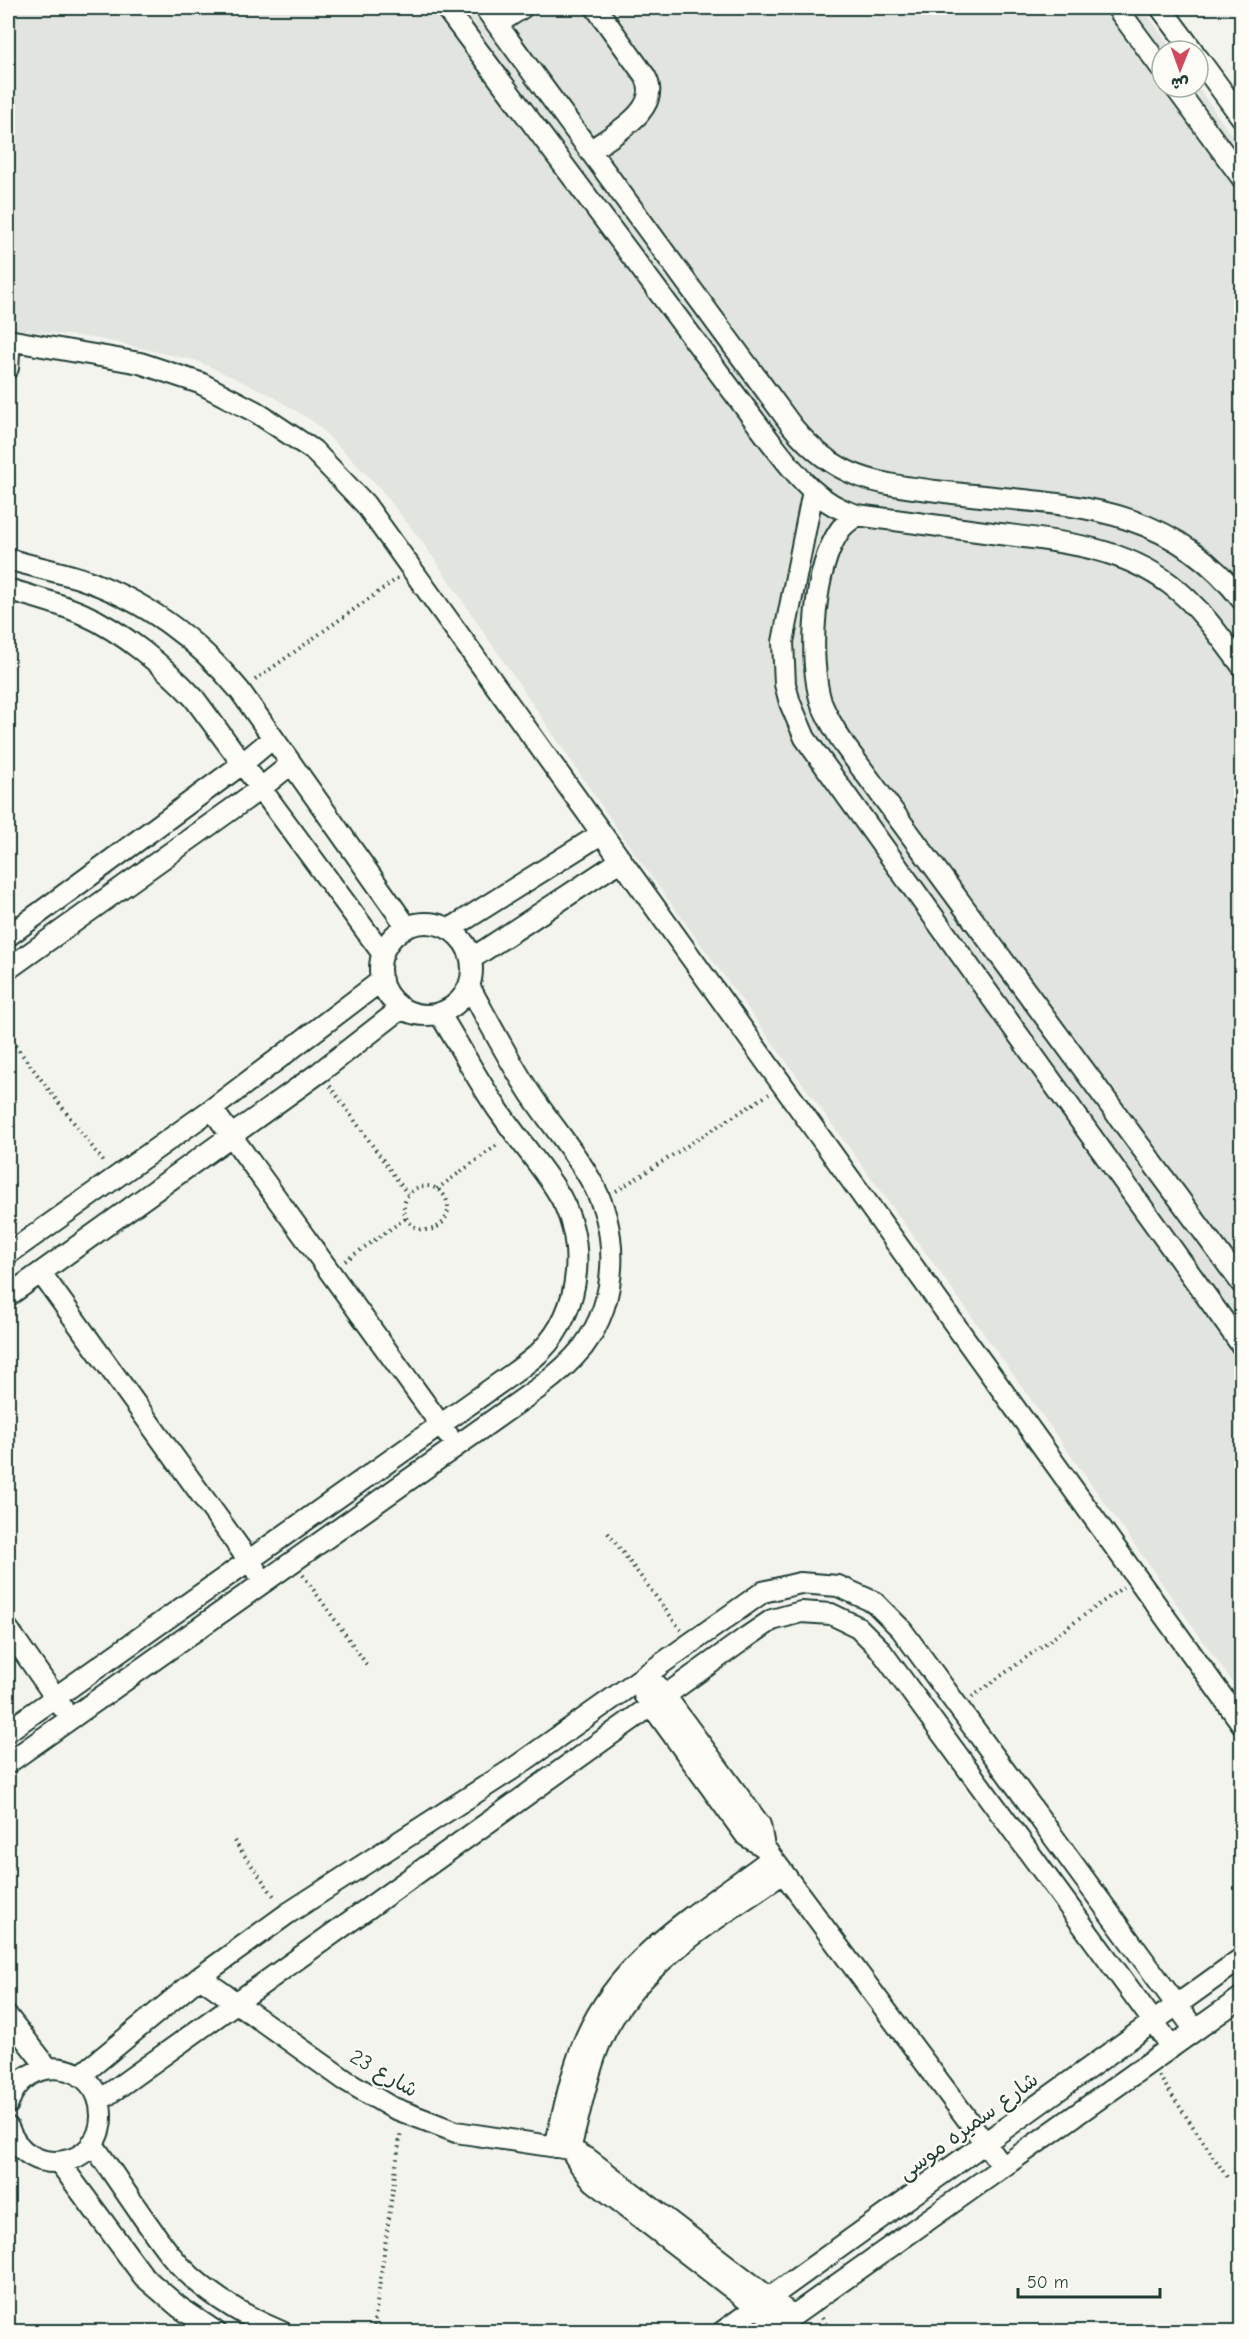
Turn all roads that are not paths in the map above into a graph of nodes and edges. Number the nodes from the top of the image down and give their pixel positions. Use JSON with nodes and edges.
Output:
{"nodes":[{"id":1,"x":446,"y":8,"type":"edge"},
{"id":2,"x":485,"y":8,"type":"edge"},
{"id":3,"x":522,"y":8,"type":"edge"},
{"id":4,"x":596,"y":8,"type":"edge"},
{"id":5,"x":1117,"y":8,"type":"edge"},
{"id":6,"x":1161,"y":8,"type":"edge"},
{"id":7,"x":497,"y":24,"type":"junction"},
{"id":8,"x":1184,"y":39,"type":"edge"},
{"id":9,"x":1150,"y":53,"type":"edge"},
{"id":10,"x":1210,"y":74,"type":"edge"},
{"id":11,"x":1184,"y":99,"type":"edge"},
{"id":12,"x":1242,"y":118,"type":"edge"},
{"id":13,"x":590,"y":151,"type":"junction"},
{"id":14,"x":1242,"y":178,"type":"edge"},
{"id":15,"x":9,"y":340,"type":"edge"},
{"id":16,"x":8,"y":368,"type":"edge"},
{"id":17,"x":813,"y":491,"type":"junction"},
{"id":18,"x":857,"y":515,"type":"junction"},
{"id":19,"x":8,"y":559,"type":"edge"},
{"id":20,"x":8,"y":589,"type":"edge"},
{"id":21,"x":1242,"y":600,"type":"edge"},
{"id":22,"x":1242,"y":666,"type":"edge"},
{"id":23,"x":273,"y":738,"type":"junction"},
{"id":24,"x":242,"y":764,"type":"junction"},
{"id":25,"x":291,"y":764,"type":"junction"},
{"id":26,"x":260,"y":789,"type":"junction"},
{"id":27,"x":601,"y":834,"type":"junction"},
{"id":28,"x":620,"y":861,"type":"junction"},
{"id":29,"x":407,"y":927,"type":"junction"},
{"id":30,"x":450,"y":929,"type":"junction"},
{"id":31,"x":8,"y":936,"type":"edge"},
{"id":32,"x":383,"y":954,"type":"junction"},
{"id":33,"x":471,"y":959,"type":"junction"},
{"id":34,"x":8,"y":969,"type":"edge"},
{"id":35,"x":382,"y":980,"type":"junction"},
{"id":36,"x":469,"y":986,"type":"junction"},
{"id":37,"x":402,"y":1008,"type":"junction"},
{"id":38,"x":439,"y":1013,"type":"junction"},
{"id":39,"x":212,"y":1109,"type":"junction"},
{"id":40,"x":231,"y":1136,"type":"junction"},
{"id":41,"x":8,"y":1254,"type":"edge"},
{"id":42,"x":41,"y":1273,"type":"junction"},
{"id":43,"x":1242,"y":1284,"type":"edge"},
{"id":44,"x":8,"y":1296,"type":"edge"},
{"id":45,"x":1242,"y":1346,"type":"edge"},
{"id":46,"x":441,"y":1426,"type":"junction"},
{"id":47,"x":457,"y":1447,"type":"junction"},
{"id":48,"x":250,"y":1561,"type":"junction"},
{"id":49,"x":265,"y":1582,"type":"junction"},
{"id":50,"x":8,"y":1629,"type":"edge"},
{"id":51,"x":642,"y":1677,"type":"junction"},
{"id":52,"x":56,"y":1697,"type":"junction"},
{"id":53,"x":658,"y":1699,"type":"junction"},
{"id":54,"x":70,"y":1719,"type":"junction"},
{"id":55,"x":1242,"y":1724,"type":"edge"},
{"id":56,"x":8,"y":1731,"type":"edge"},
{"id":57,"x":8,"y":1763,"type":"edge"},
{"id":58,"x":773,"y":1859,"type":"junction"},
{"id":59,"x":1242,"y":1958,"type":"edge"},
{"id":60,"x":200,"y":1977,"type":"junction"},
{"id":61,"x":1242,"y":1997,"type":"edge"},
{"id":62,"x":236,"y":2002,"type":"junction"},
{"id":63,"x":1176,"y":2005,"type":"junction"},
{"id":64,"x":8,"y":2017,"type":"edge"},
{"id":65,"x":1153,"y":2021,"type":"junction"},
{"id":66,"x":1195,"y":2030,"type":"junction"},
{"id":67,"x":1172,"y":2047,"type":"junction"},
{"id":68,"x":48,"y":2068,"type":"junction"},
{"id":69,"x":80,"y":2076,"type":"junction"},
{"id":70,"x":10,"y":2090,"type":"edge"},
{"id":71,"x":99,"y":2101,"type":"junction"},
{"id":72,"x":8,"y":2127,"type":"edge"},
{"id":73,"x":92,"y":2143,"type":"junction"},
{"id":74,"x":985,"y":2143,"type":"junction"},
{"id":75,"x":12,"y":2148,"type":"edge"},
{"id":76,"x":563,"y":2148,"type":"junction"},
{"id":77,"x":59,"y":2162,"type":"junction"},
{"id":78,"x":1003,"y":2167,"type":"junction"},
{"id":79,"x":763,"y":2302,"type":"junction"},
{"id":80,"x":782,"y":2324,"type":"edge"},
{"id":81,"x":216,"y":2331,"type":"edge"},
{"id":82,"x":282,"y":2331,"type":"edge"},
{"id":83,"x":722,"y":2331,"type":"edge"}],
"edges":[{"from":1,"to":17,"type":"street"},
{"from":2,"to":7,"type":"street"},
{"from":3,"to":7,"type":"street"},
{"from":4,"to":13,"type":"street"},
{"from":5,"to":9,"type":"street"},
{"from":6,"to":8,"type":"street"},
{"from":7,"to":13,"type":"street"},
{"from":10,"to":12,"type":"street"},
{"from":11,"to":14,"type":"street"},
{"from":13,"to":21,"type":"street"},
{"from":15,"to":16,"type":"street"},
{"from":15,"to":27,"type":"street"},
{"from":17,"to":18,"type":"street"},
{"from":17,"to":45,"type":"street"},
{"from":18,"to":22,"type":"street"},
{"from":18,"to":43,"type":"street"},
{"from":19,"to":23,"type":"street"},
{"from":20,"to":24,"type":"street"},
{"from":23,"to":24,"type":"street"},
{"from":23,"to":25,"type":"street"},
{"from":24,"to":26,"type":"street"},
{"from":24,"to":31,"type":"street"},
{"from":25,"to":26,"type":"street"},
{"from":25,"to":29,"type":"street"},
{"from":26,"to":32,"type":"street"},
{"from":26,"to":34,"type":"street"},
{"from":27,"to":28,"type":"street"},
{"from":27,"to":30,"type":"street"},
{"from":28,"to":33,"type":"street"},
{"from":28,"to":55,"type":"street"},
{"from":29,"to":30,"type":"street"},
{"from":29,"to":32,"type":"street"},
{"from":30,"to":33,"type":"street"},
{"from":32,"to":35,"type":"street"},
{"from":33,"to":36,"type":"street"},
{"from":35,"to":37,"type":"street"},
{"from":35,"to":39,"type":"street"},
{"from":36,"to":38,"type":"street"},
{"from":36,"to":47,"type":"street"},
{"from":37,"to":38,"type":"street"},
{"from":37,"to":40,"type":"street"},
{"from":38,"to":46,"type":"street"},
{"from":39,"to":40,"type":"street"},
{"from":39,"to":41,"type":"street"},
{"from":40,"to":42,"type":"street"},
{"from":40,"to":46,"type":"street"},
{"from":42,"to":44,"type":"street"},
{"from":42,"to":48,"type":"street"},
{"from":46,"to":47,"type":"street"},
{"from":46,"to":48,"type":"street"},
{"from":47,"to":49,"type":"street"},
{"from":48,"to":49,"type":"street"},
{"from":48,"to":52,"type":"street"},
{"from":49,"to":54,"type":"street"},
{"from":50,"to":52,"type":"street"},
{"from":51,"to":53,"type":"street"},
{"from":51,"to":60,"type":"street"},
{"from":51,"to":63,"type":"street"},
{"from":52,"to":54,"type":"street"},
{"from":52,"to":56,"type":"street"},
{"from":53,"to":58,"type":"street"},
{"from":53,"to":62,"type":"street"},
{"from":53,"to":65,"type":"street"},
{"from":54,"to":57,"type":"street"},
{"from":58,"to":74,"type":"street"},
{"from":58,"to":76,"type":"street"},
{"from":59,"to":63,"type":"street","name":"شارع سميره موسى"},
{"from":60,"to":62,"type":"street","name":"شارع 23"},
{"from":60,"to":69,"type":"street"},
{"from":61,"to":66,"type":"street"},
{"from":62,"to":71,"type":"street"},
{"from":62,"to":76,"type":"street","name":"شارع 23"},
{"from":63,"to":65,"type":"street","name":"شارع سميره موسى"},
{"from":63,"to":66,"type":"street"},
{"from":64,"to":68,"type":"street"},
{"from":65,"to":67,"type":"street"},
{"from":65,"to":74,"type":"street","name":"شارع سميره موسى"},
{"from":66,"to":67,"type":"street"},
{"from":67,"to":78,"type":"street"},
{"from":68,"to":69,"type":"street"},
{"from":68,"to":70,"type":"street"},
{"from":69,"to":71,"type":"street"},
{"from":71,"to":73,"type":"street"},
{"from":72,"to":75,"type":"street"},
{"from":73,"to":77,"type":"street"},
{"from":73,"to":82,"type":"street"},
{"from":74,"to":78,"type":"street"},
{"from":74,"to":79,"type":"street","name":"شارع سميره موسى"},
{"from":75,"to":77,"type":"street"},
{"from":76,"to":79,"type":"street"},
{"from":77,"to":81,"type":"street"},
{"from":78,"to":80,"type":"street"},
{"from":79,"to":80,"type":"street"},
{"from":79,"to":83,"type":"street","name":"شارع سميره موسى"}]}
